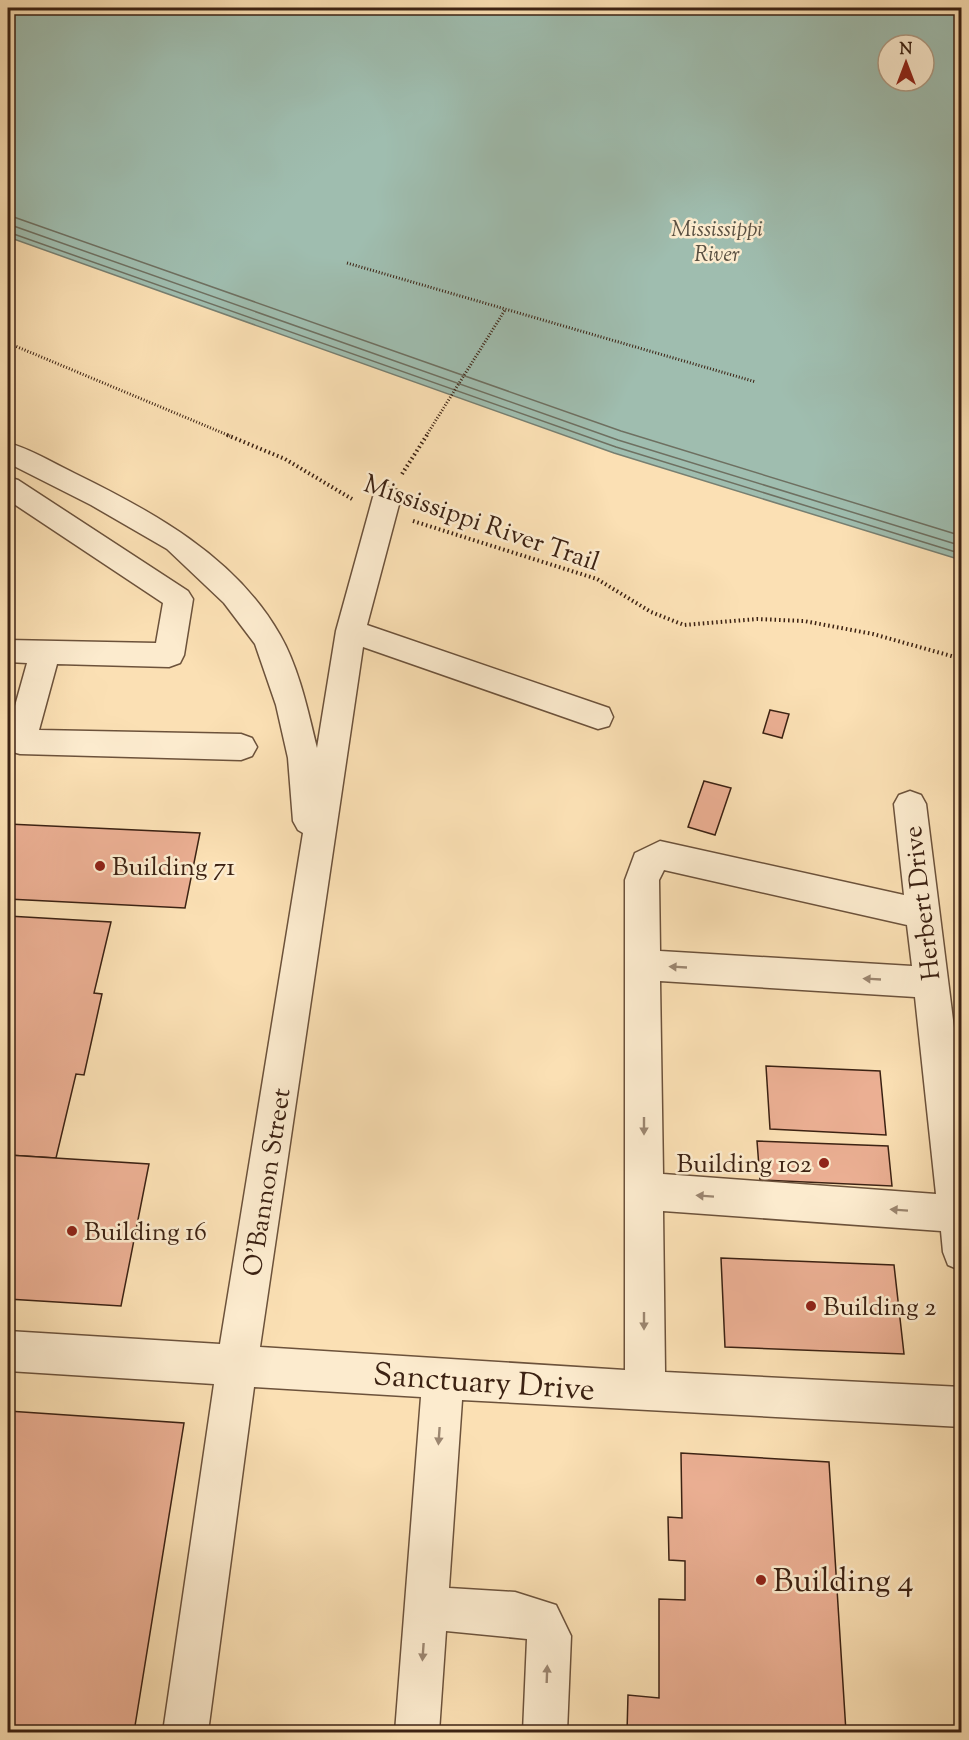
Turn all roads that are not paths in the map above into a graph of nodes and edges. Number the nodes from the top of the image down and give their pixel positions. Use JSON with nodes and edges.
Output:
{"nodes":[{"id":1,"x":8,"y":452,"type":"edge"},
{"id":2,"x":8,"y":487,"type":"edge"},
{"id":3,"x":386,"y":505,"type":"road end"},
{"id":4,"x":351,"y":631,"type":"junction"},
{"id":5,"x":8,"y":651,"type":"edge"},
{"id":6,"x":45,"y":651,"type":"junction"},
{"id":7,"x":598,"y":717,"type":"dead end"},
{"id":8,"x":241,"y":747,"type":"dead end"},
{"id":9,"x":910,"y":804,"type":"dead end"},
{"id":10,"x":311,"y":892,"type":"junction"},
{"id":11,"x":922,"y":914,"type":"junction"},
{"id":12,"x":643,"y":965,"type":"junction"},
{"id":13,"x":931,"y":982,"type":"junction"},
{"id":14,"x":644,"y":1191,"type":"junction"},
{"id":15,"x":958,"y":1214,"type":"junction"},
{"id":16,"x":962,"y":1252,"type":"edge"},
{"id":17,"x":8,"y":1351,"type":"edge"},
{"id":18,"x":237,"y":1365,"type":"junction"},
{"id":19,"x":443,"y":1378,"type":"junction"},
{"id":20,"x":645,"y":1391,"type":"junction"},
{"id":21,"x":962,"y":1407,"type":"edge"},
{"id":22,"x":426,"y":1608,"type":"junction"},
{"id":23,"x":185,"y":1732,"type":"edge"},
{"id":24,"x":417,"y":1732,"type":"edge"},
{"id":25,"x":545,"y":1732,"type":"edge"}],
"edges":[{"from":1,"to":10,"type":"street"},
{"from":2,"to":6,"type":"street"},
{"from":3,"to":4,"type":"street","name":"O'Bannon Street"},
{"from":4,"to":7,"type":"street"},
{"from":4,"to":10,"type":"street","name":"O'Bannon Street"},
{"from":5,"to":6,"type":"street"},
{"from":6,"to":8,"type":"street"},
{"from":9,"to":11,"type":"street","name":"Herbert Drive"},
{"from":10,"to":18,"type":"street","name":"O'Bannon Street"},
{"from":11,"to":12,"type":"street"},
{"from":11,"to":13,"type":"street","name":"Herbert Drive"},
{"from":13,"to":12,"type":"street","one_way":true},
{"from":12,"to":14,"type":"street","one_way":true},
{"from":13,"to":15,"type":"street","name":"Herbert Drive"},
{"from":15,"to":14,"type":"street","one_way":true},
{"from":14,"to":20,"type":"street","one_way":true},
{"from":15,"to":16,"type":"street","name":"Herbert Drive"},
{"from":17,"to":18,"type":"street","name":"Sanctuary Drive"},
{"from":18,"to":19,"type":"street","name":"Sanctuary Drive"},
{"from":18,"to":23,"type":"street","name":"O'Bannon Street"},
{"from":19,"to":20,"type":"street","name":"Sanctuary Drive"},
{"from":19,"to":22,"type":"street","one_way":true},
{"from":20,"to":21,"type":"street","name":"Sanctuary Drive"},
{"from":22,"to":24,"type":"street","one_way":true},
{"from":25,"to":22,"type":"street","one_way":true}]}
